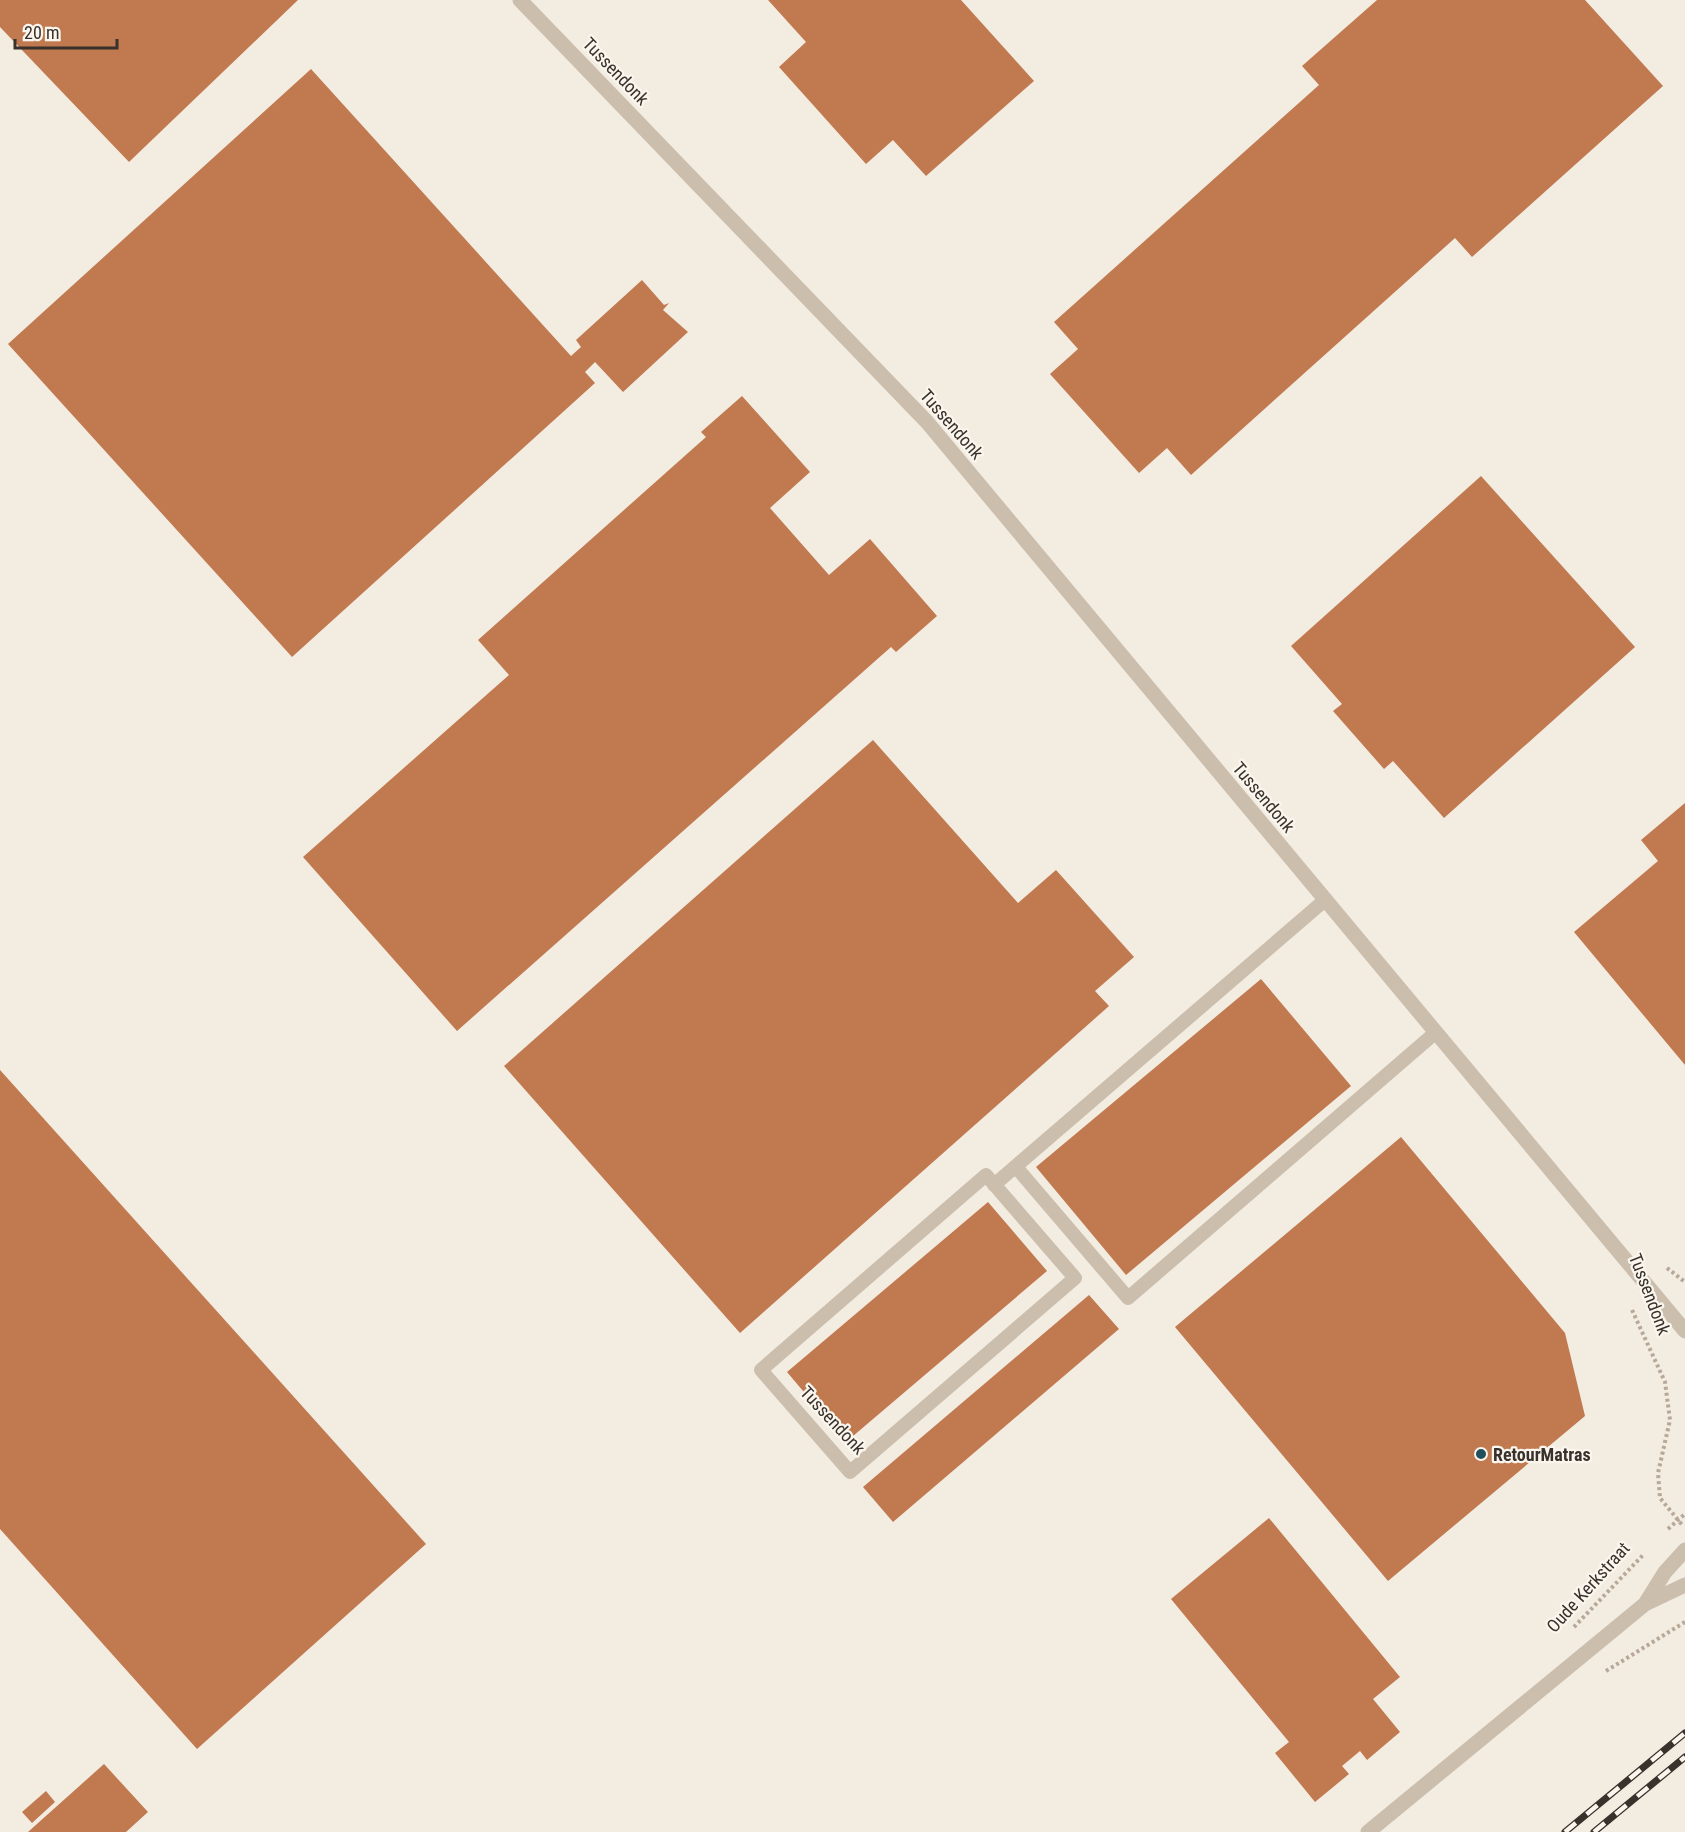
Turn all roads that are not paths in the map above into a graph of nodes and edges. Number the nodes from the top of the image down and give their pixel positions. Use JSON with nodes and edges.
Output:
{"nodes":[{"id":1,"x":520,"y":0,"type":"edge"},
{"id":2,"x":1324,"y":900,"type":"junction"},
{"id":3,"x":1435,"y":1033,"type":"junction"},
{"id":4,"x":1016,"y":1167,"type":"junction"},
{"id":5,"x":994,"y":1185,"type":"junction"},
{"id":6,"x":1685,"y":1331,"type":"edge"},
{"id":7,"x":1685,"y":1550,"type":"edge"},
{"id":8,"x":1685,"y":1585,"type":"edge"},
{"id":9,"x":1645,"y":1604,"type":"junction"},
{"id":10,"x":1368,"y":1832,"type":"edge"}],
"edges":[{"from":1,"to":2,"type":"street","name":"Tussendonk"},
{"from":2,"to":3,"type":"street","name":"Tussendonk"},
{"from":2,"to":4,"type":"lane"},
{"from":3,"to":4,"type":"lane"},
{"from":3,"to":6,"type":"street","name":"Tussendonk"},
{"from":4,"to":5,"type":"lane"},
{"from":5,"to":5,"type":"lane","name":"Tussendonk"},
{"from":7,"to":9,"type":"street"},
{"from":8,"to":9,"type":"street"},
{"from":9,"to":10,"type":"street"}]}
